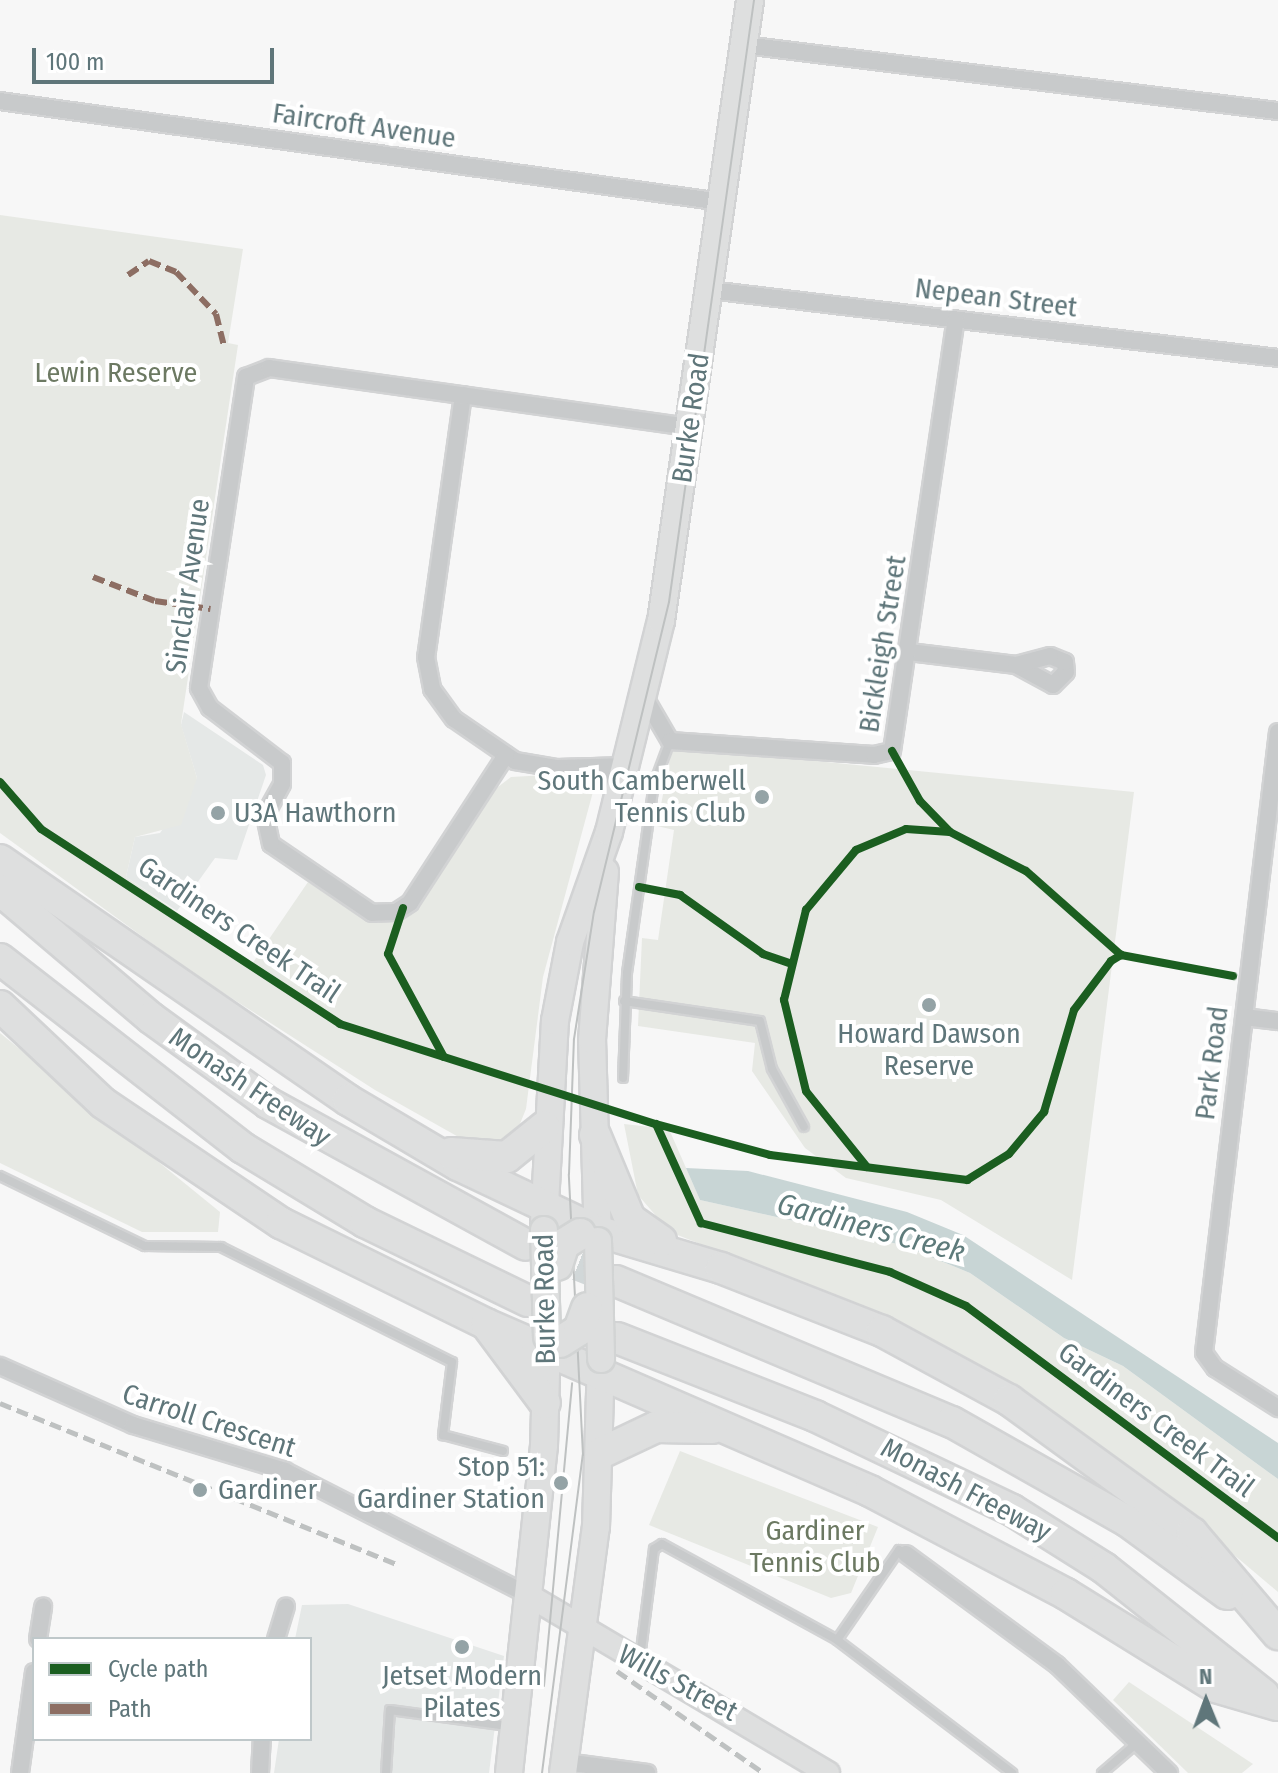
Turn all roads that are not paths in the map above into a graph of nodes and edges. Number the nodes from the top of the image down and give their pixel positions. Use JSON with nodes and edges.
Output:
{"nodes":[{"id":1,"x":750,"y":0,"type":"edge"},
{"id":2,"x":744,"y":45,"type":"junction"},
{"id":3,"x":0,"y":101,"type":"edge"},
{"id":4,"x":1278,"y":111,"type":"edge"},
{"id":5,"x":721,"y":202,"type":"junction"},
{"id":6,"x":709,"y":290,"type":"junction"},
{"id":7,"x":956,"y":320,"type":"junction"},
{"id":8,"x":1278,"y":358,"type":"edge"},
{"id":9,"x":463,"y":395,"type":"junction"},
{"id":10,"x":690,"y":427,"type":"junction"},
{"id":11,"x":909,"y":652,"type":"junction"},
{"id":12,"x":1016,"y":665,"type":"dead end"},
{"id":13,"x":645,"y":698,"type":"junction"},
{"id":14,"x":1278,"y":732,"type":"edge"},
{"id":15,"x":670,"y":741,"type":"junction"},
{"id":16,"x":506,"y":755,"type":"junction"},
{"id":17,"x":625,"y":775,"type":"junction"},
{"id":18,"x":609,"y":832,"type":"junction"},
{"id":19,"x":0,"y":860,"type":"edge"},
{"id":20,"x":0,"y":890,"type":"edge"},
{"id":21,"x":0,"y":959,"type":"edge"},
{"id":22,"x":624,"y":1001,"type":"junction"},
{"id":23,"x":0,"y":1006,"type":"edge"},
{"id":24,"x":1244,"y":1017,"type":"junction"},
{"id":25,"x":1278,"y":1021,"type":"edge"},
{"id":26,"x":623,"y":1078,"type":"dead end"},
{"id":27,"x":544,"y":1127,"type":"junction"},
{"id":28,"x":804,"y":1127,"type":"dead end"},
{"id":29,"x":595,"y":1135,"type":"junction"},
{"id":30,"x":426,"y":1147,"type":"junction"},
{"id":31,"x":0,"y":1176,"type":"edge"},
{"id":32,"x":543,"y":1211,"type":"junction"},
{"id":33,"x":592,"y":1235,"type":"junction"},
{"id":34,"x":526,"y":1245,"type":"tunnel mouth"},
{"id":35,"x":721,"y":1268,"type":"junction"},
{"id":36,"x":607,"y":1281,"type":"junction"},
{"id":37,"x":537,"y":1298,"type":"junction"},
{"id":38,"x":486,"y":1324,"type":"junction"},
{"id":39,"x":551,"y":1342,"type":"junction"},
{"id":40,"x":607,"y":1356,"type":"junction"},
{"id":41,"x":0,"y":1366,"type":"edge"},
{"id":42,"x":545,"y":1403,"type":"junction"},
{"id":43,"x":1278,"y":1408,"type":"edge"},
{"id":44,"x":739,"y":1432,"type":"junction"},
{"id":45,"x":503,"y":1451,"type":"dead end"},
{"id":46,"x":601,"y":1453,"type":"junction"},
{"id":47,"x":906,"y":1554,"type":"joint"},
{"id":48,"x":528,"y":1595,"type":"junction"},
{"id":49,"x":43,"y":1606,"type":"dead end"},
{"id":50,"x":286,"y":1607,"type":"dead end"},
{"id":51,"x":583,"y":1630,"type":"junction"},
{"id":52,"x":1278,"y":1635,"type":"edge"},
{"id":53,"x":38,"y":1637,"type":"edge"},
{"id":54,"x":277,"y":1637,"type":"edge"},
{"id":55,"x":837,"y":1640,"type":"junction"},
{"id":56,"x":639,"y":1663,"type":"junction"},
{"id":57,"x":32,"y":1686,"type":"edge"},
{"id":58,"x":1278,"y":1706,"type":"edge"},
{"id":59,"x":515,"y":1727,"type":"junction"},
{"id":60,"x":262,"y":1741,"type":"edge"},
{"id":61,"x":1139,"y":1741,"type":"junction"},
{"id":62,"x":564,"y":1768,"type":"edge"},
{"id":63,"x":625,"y":1771,"type":"edge"},
{"id":64,"x":20,"y":1773,"type":"edge"},
{"id":65,"x":260,"y":1773,"type":"edge"},
{"id":66,"x":386,"y":1773,"type":"edge"},
{"id":67,"x":509,"y":1773,"type":"edge"},
{"id":68,"x":647,"y":1773,"type":"edge"},
{"id":69,"x":828,"y":1773,"type":"edge"},
{"id":70,"x":1012,"y":1773,"type":"edge"},
{"id":71,"x":1102,"y":1773,"type":"edge"},
{"id":72,"x":1169,"y":1773,"type":"edge"}],
"edges":[{"from":1,"to":2,"type":"main road","name":"Burke Road"},
{"from":2,"to":4,"type":"street"},
{"from":2,"to":5,"type":"main road","name":"Burke Road"},
{"from":3,"to":5,"type":"street","name":"Faircroft Avenue"},
{"from":5,"to":6,"type":"main road","name":"Burke Road"},
{"from":6,"to":7,"type":"street","name":"Nepean Street"},
{"from":6,"to":10,"type":"main road","name":"Burke Road"},
{"from":7,"to":8,"type":"street","name":"Nepean Street"},
{"from":7,"to":11,"type":"street","name":"Bickleigh Street"},
{"from":9,"to":10,"type":"street"},
{"from":9,"to":16,"type":"street"},
{"from":9,"to":16,"type":"street","name":"Sinclair Avenue"},
{"from":10,"to":13,"type":"main road","name":"Burke Road"},
{"from":11,"to":12,"type":"street"},
{"from":11,"to":15,"type":"street","name":"Bickleigh Street"},
{"from":13,"to":15,"type":"street"},
{"from":13,"to":17,"type":"main road","name":"Burke Road"},
{"from":14,"to":24,"type":"street","name":"Park Road"},
{"from":15,"to":22,"type":"lane"},
{"from":16,"to":17,"type":"street"},
{"from":17,"to":18,"type":"main road","name":"Burke Road"},
{"from":18,"to":27,"type":"main road","name":"Burke Road"},
{"from":18,"to":29,"type":"main road","name":"Burke Road"},
{"from":19,"to":30,"type":"highway"},
{"from":20,"to":34,"type":"highway","name":"Monash Freeway"},
{"from":21,"to":37,"type":"highway","name":"Monash Freeway"},
{"from":22,"to":26,"type":"lane"},
{"from":22,"to":28,"type":"lane"},
{"from":23,"to":38,"type":"highway"},
{"from":24,"to":25,"type":"street"},
{"from":24,"to":43,"type":"street","name":"Park Road"},
{"from":27,"to":30,"type":"highway"},
{"from":27,"to":32,"type":"main road","name":"Burke Road"},
{"from":29,"to":33,"type":"main road","name":"Burke Road"},
{"from":29,"to":35,"type":"highway"},
{"from":30,"to":32,"type":"highway"},
{"from":31,"to":45,"type":"lane"},
{"from":32,"to":33,"type":"highway"},
{"from":32,"to":37,"type":"main road","name":"Burke Road","bridge":true},
{"from":33,"to":35,"type":"highway"},
{"from":33,"to":36,"type":"main road","name":"Burke Road","bridge":true},
{"from":33,"to":37,"type":"highway","bridge":true},
{"from":35,"to":52,"type":"highway"},
{"from":36,"to":39,"type":"highway","bridge":true},
{"from":36,"to":40,"type":"main road","name":"Burke Road","bridge":true},
{"from":36,"to":52,"type":"highway","name":"Monash Freeway"},
{"from":37,"to":39,"type":"main road","name":"Burke Road","bridge":true},
{"from":38,"to":39,"type":"highway"},
{"from":38,"to":42,"type":"highway"},
{"from":39,"to":40,"type":"highway"},
{"from":39,"to":42,"type":"main road","name":"Burke Road"},
{"from":40,"to":44,"type":"highway"},
{"from":40,"to":46,"type":"main road","name":"Burke Road"},
{"from":40,"to":58,"type":"highway","name":"Monash Freeway"},
{"from":41,"to":48,"type":"street","name":"Carroll Crescent"},
{"from":42,"to":48,"type":"main road","name":"Burke Road"},
{"from":44,"to":46,"type":"highway"},
{"from":44,"to":58,"type":"highway"},
{"from":46,"to":51,"type":"main road","name":"Burke Road"},
{"from":47,"to":55,"type":"lane"},
{"from":47,"to":61,"type":"street"},
{"from":48,"to":51,"type":"street","name":"Wills Street"},
{"from":48,"to":59,"type":"main road","name":"Burke Road"},
{"from":49,"to":53,"type":"street"},
{"from":50,"to":54,"type":"street"},
{"from":51,"to":56,"type":"street","name":"Wills Street"},
{"from":51,"to":62,"type":"main road","name":"Burke Road"},
{"from":55,"to":56,"type":"lane"},
{"from":55,"to":70,"type":"lane"},
{"from":56,"to":69,"type":"street","name":"Wills Street"},
{"from":57,"to":64,"type":"street"},
{"from":59,"to":66,"type":"lane"},
{"from":59,"to":67,"type":"main road","name":"Burke Road"},
{"from":60,"to":65,"type":"street"},
{"from":61,"to":71,"type":"lane"},
{"from":61,"to":72,"type":"street"},
{"from":62,"to":63,"type":"street"},
{"from":63,"to":68,"type":"street"}]}
